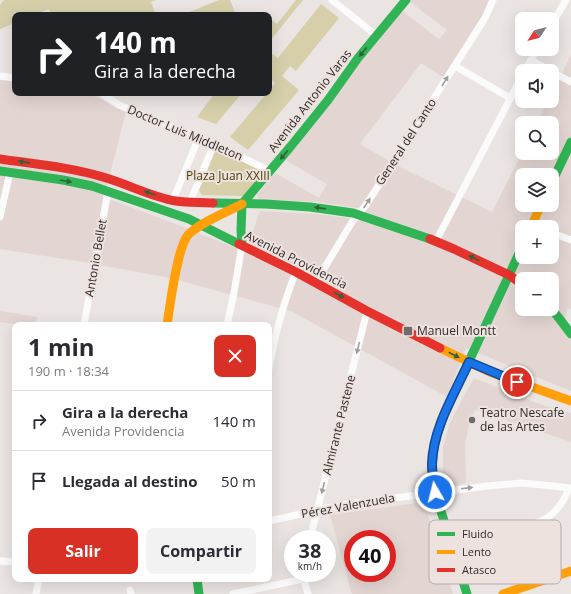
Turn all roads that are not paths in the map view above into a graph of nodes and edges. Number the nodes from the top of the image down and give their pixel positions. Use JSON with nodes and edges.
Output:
{"nodes":[{"id":1,"x":332,"y":0,"type":"edge"},
{"id":2,"x":406,"y":0,"type":"edge"},
{"id":3,"x":493,"y":0,"type":"edge"},
{"id":4,"x":566,"y":0,"type":"edge"},
{"id":5,"x":559,"y":12,"type":"edge"},
{"id":6,"x":377,"y":36,"type":"junction"},
{"id":7,"x":533,"y":56,"type":"edge"},
{"id":8,"x":531,"y":60,"type":"junction"},
{"id":9,"x":529,"y":64,"type":"edge"},
{"id":10,"x":538,"y":64,"type":"edge"},
{"id":11,"x":455,"y":66,"type":"junction"},
{"id":12,"x":0,"y":76,"type":"edge"},
{"id":13,"x":559,"y":76,"type":"edge"},
{"id":14,"x":12,"y":78,"type":"edge"},
{"id":15,"x":571,"y":82,"type":"edge"},
{"id":16,"x":515,"y":89,"type":"edge"},
{"id":17,"x":106,"y":96,"type":"edge"},
{"id":18,"x":510,"y":98,"type":"junction"},
{"id":19,"x":199,"y":138,"type":"junction"},
{"id":20,"x":571,"y":142,"type":"edge"},
{"id":21,"x":214,"y":144,"type":"junction"},
{"id":22,"x":0,"y":159,"type":"edge"},
{"id":23,"x":559,"y":168,"type":"edge"},
{"id":24,"x":0,"y":171,"type":"edge"},
{"id":25,"x":270,"y":171,"type":"junction"},
{"id":26,"x":10,"y":172,"type":"junction"},
{"id":27,"x":108,"y":191,"type":"junction"},
{"id":28,"x":173,"y":200,"type":"junction"},
{"id":29,"x":190,"y":202,"type":"junction"},
{"id":30,"x":242,"y":204,"type":"junction"},
{"id":31,"x":359,"y":214,"type":"junction"},
{"id":32,"x":0,"y":217,"type":"edge"},
{"id":33,"x":201,"y":225,"type":"junction"},
{"id":34,"x":559,"y":236,"type":"edge"},
{"id":35,"x":571,"y":240,"type":"edge"},
{"id":36,"x":436,"y":241,"type":"junction"},
{"id":37,"x":242,"y":245,"type":"junction"},
{"id":38,"x":515,"y":263,"type":"edge"},
{"id":39,"x":296,"y":272,"type":"junction"},
{"id":40,"x":509,"y":276,"type":"junction"},
{"id":41,"x":515,"y":280,"type":"edge"},
{"id":42,"x":316,"y":282,"type":"junction"},
{"id":43,"x":367,"y":311,"type":"junction"},
{"id":44,"x":558,"y":316,"type":"edge"},
{"id":45,"x":85,"y":322,"type":"edge"},
{"id":46,"x":168,"y":322,"type":"edge"},
{"id":47,"x":227,"y":322,"type":"edge"},
{"id":48,"x":571,"y":334,"type":"edge"},
{"id":49,"x":272,"y":355,"type":"edge"},
{"id":50,"x":469,"y":362,"type":"junction"},
{"id":51,"x":571,"y":401,"type":"edge"},
{"id":52,"x":570,"y":488,"type":"edge"},
{"id":53,"x":435,"y":492,"type":"junction"},
{"id":54,"x":317,"y":511,"type":"junction"},
{"id":55,"x":272,"y":519,"type":"edge"},
{"id":56,"x":443,"y":520,"type":"edge"},
{"id":57,"x":543,"y":520,"type":"edge"},
{"id":58,"x":312,"y":530,"type":"edge"},
{"id":59,"x":0,"y":561,"type":"edge"},
{"id":60,"x":12,"y":562,"type":"edge"},
{"id":61,"x":571,"y":571,"type":"edge"},
{"id":62,"x":561,"y":574,"type":"edge"},
{"id":63,"x":284,"y":581,"type":"edge"},
{"id":64,"x":38,"y":582,"type":"edge"},
{"id":65,"x":197,"y":582,"type":"edge"},
{"id":66,"x":305,"y":582,"type":"edge"},
{"id":67,"x":464,"y":584,"type":"edge"},
{"id":68,"x":533,"y":584,"type":"edge"},
{"id":69,"x":36,"y":594,"type":"edge"},
{"id":70,"x":199,"y":594,"type":"edge"},
{"id":71,"x":234,"y":594,"type":"edge"},
{"id":72,"x":308,"y":594,"type":"edge"},
{"id":73,"x":467,"y":594,"type":"edge"},
{"id":74,"x":503,"y":594,"type":"edge"}],
"edges":[{"from":1,"to":6,"type":"street"},
{"from":2,"to":6,"type":"main road","name":"Avenida Antonio Varas"},
{"from":3,"to":11,"type":"street","name":"General del Canto"},
{"from":4,"to":5,"type":"street"},
{"from":6,"to":25,"type":"main road","name":"Avenida Antonio Varas","one_way":true},
{"from":7,"to":8,"type":"street"},
{"from":8,"to":9,"type":"street"},
{"from":8,"to":10,"type":"street"},
{"from":11,"to":18,"type":"street"},
{"from":31,"to":11,"type":"street","name":"General del Canto","one_way":true},
{"from":12,"to":14,"type":"street"},
{"from":13,"to":15,"type":"street"},
{"from":16,"to":18,"type":"street"},
{"from":17,"to":19,"type":"street","name":"Doctor Luis Middleton"},
{"from":18,"to":36,"type":"street"},
{"from":19,"to":21,"type":"street","name":"Doctor Luis Middleton"},
{"from":19,"to":28,"type":"street"},
{"from":20,"to":23,"type":"main road"},
{"from":21,"to":25,"type":"street","name":"Doctor Luis Middleton"},
{"from":21,"to":29,"type":"street"},
{"from":28,"to":22,"type":"main road","one_way":true},
{"from":24,"to":26,"type":"main road","name":"Avenida Providencia"},
{"from":25,"to":30,"type":"main road","name":"Avenida Antonio Varas"},
{"from":26,"to":27,"type":"main road","name":"Avenida Providencia","one_way":true},
{"from":26,"to":32,"type":"street"},
{"from":27,"to":33,"type":"main road","name":"Avenida Providencia"},
{"from":27,"to":45,"type":"street","name":"Antonio Bellet"},
{"from":28,"to":29,"type":"main road"},
{"from":29,"to":30,"type":"main road"},
{"from":31,"to":30,"type":"main road","one_way":true},
{"from":30,"to":33,"type":"main road"},
{"from":30,"to":37,"type":"main road"},
{"from":31,"to":36,"type":"main road"},
{"from":31,"to":42,"type":"street","name":"General del Canto"},
{"from":33,"to":37,"type":"main road","name":"Avenida Providencia"},
{"from":33,"to":46,"type":"main road"},
{"from":34,"to":35,"type":"street"},
{"from":40,"to":36,"type":"main road","one_way":true},
{"from":37,"to":39,"type":"main road","name":"Avenida Providencia"},
{"from":37,"to":47,"type":"street"},
{"from":38,"to":40,"type":"main road"},
{"from":39,"to":42,"type":"main road","name":"Avenida Providencia"},
{"from":39,"to":49,"type":"street"},
{"from":40,"to":41,"type":"main road"},
{"from":40,"to":50,"type":"main road"},
{"from":42,"to":43,"type":"main road","name":"Avenida Providencia","one_way":true},
{"from":43,"to":50,"type":"main road","name":"Avenida Providencia","one_way":true},
{"from":43,"to":54,"type":"street","name":"Almirante Pastene","one_way":true},
{"from":44,"to":48,"type":"main road"},
{"from":50,"to":51,"type":"main road","name":"Avenida Providencia"},
{"from":50,"to":53,"type":"main road"},
{"from":53,"to":52,"type":"street","name":"Pérez Valenzuela","one_way":true},
{"from":52,"to":57,"type":"street"},
{"from":53,"to":54,"type":"street","name":"Pérez Valenzuela"},
{"from":53,"to":56,"type":"main road"},
{"from":54,"to":55,"type":"street","name":"Pérez Valenzuela"},
{"from":54,"to":58,"type":"street","name":"Almirante Pastene"},
{"from":59,"to":60,"type":"street"},
{"from":61,"to":62,"type":"main road"},
{"from":63,"to":71,"type":"street"},
{"from":64,"to":69,"type":"street"},
{"from":65,"to":70,"type":"main road"},
{"from":66,"to":72,"type":"street"},
{"from":67,"to":73,"type":"main road"},
{"from":68,"to":74,"type":"main road"}]}
